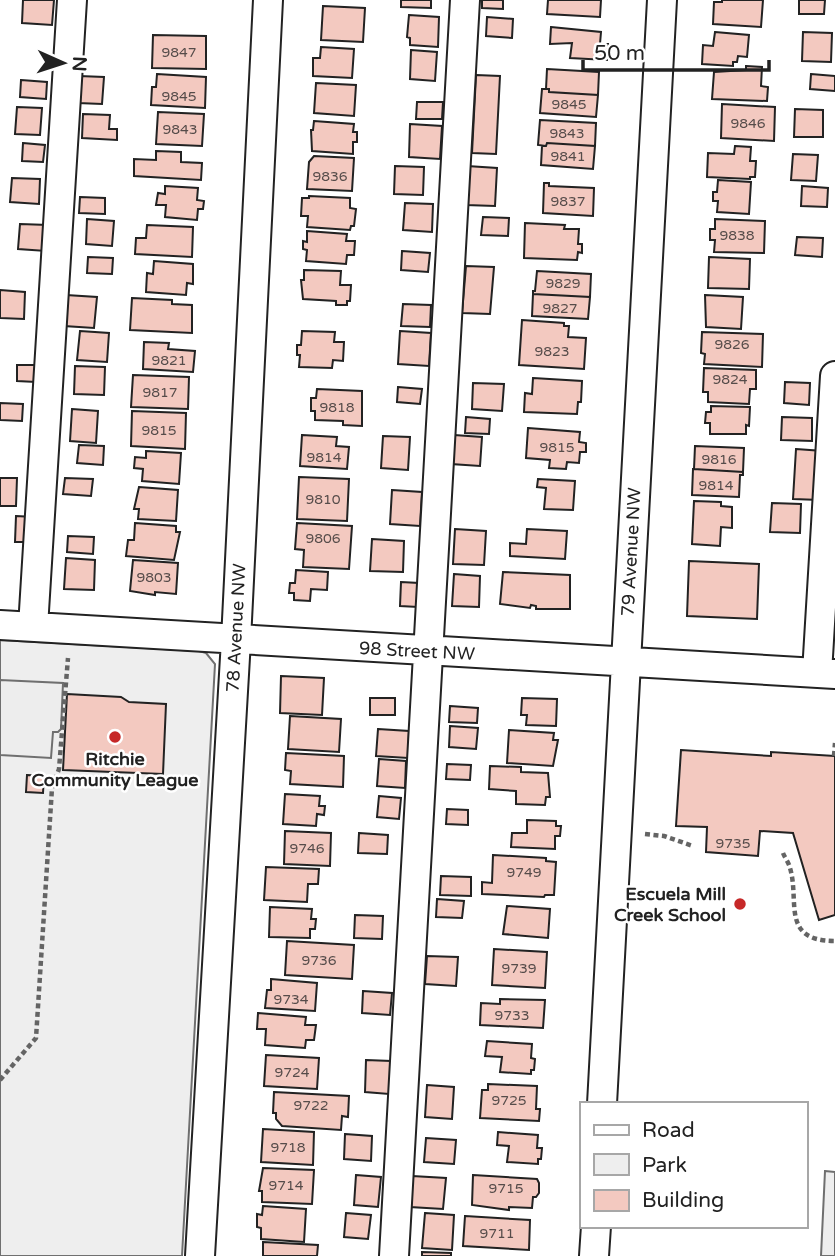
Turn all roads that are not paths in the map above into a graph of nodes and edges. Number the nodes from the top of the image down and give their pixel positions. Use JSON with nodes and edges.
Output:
{"nodes":[{"id":1,"x":72,"y":0,"type":"edge"},
{"id":2,"x":268,"y":0,"type":"edge"},
{"id":3,"x":465,"y":0,"type":"edge"},
{"id":4,"x":662,"y":0,"type":"edge"},
{"id":5,"x":835,"y":376,"type":"edge"},
{"id":6,"x":0,"y":625,"type":"edge"},
{"id":7,"x":33,"y":627,"type":"junction"},
{"id":8,"x":236,"y":640,"type":"junction"},
{"id":9,"x":428,"y":652,"type":"junction"},
{"id":10,"x":625,"y":662,"type":"junction"},
{"id":11,"x":826,"y":674,"type":"edge"},
{"id":12,"x":602,"y":1102,"type":"edge"},
{"id":13,"x":596,"y":1228,"type":"edge"},
{"id":14,"x":200,"y":1256,"type":"edge"},
{"id":15,"x":394,"y":1256,"type":"edge"},
{"id":16,"x":594,"y":1256,"type":"edge"}],
"edges":[{"from":1,"to":7,"type":"street"},
{"from":2,"to":8,"type":"street","name":"78 Avenue NW"},
{"from":3,"to":9,"type":"street"},
{"from":4,"to":10,"type":"street","name":"79 Avenue NW"},
{"from":5,"to":11,"type":"street"},
{"from":6,"to":7,"type":"street","name":"98 Street NW"},
{"from":7,"to":8,"type":"street","name":"98 Street NW"},
{"from":8,"to":9,"type":"street","name":"98 Street NW"},
{"from":8,"to":14,"type":"street","name":"78 Avenue NW"},
{"from":9,"to":10,"type":"street","name":"98 Street NW"},
{"from":9,"to":15,"type":"street"},
{"from":10,"to":11,"type":"street","name":"98 Street NW"},
{"from":10,"to":12,"type":"street","name":"79 Avenue NW"},
{"from":13,"to":16,"type":"street"}]}
